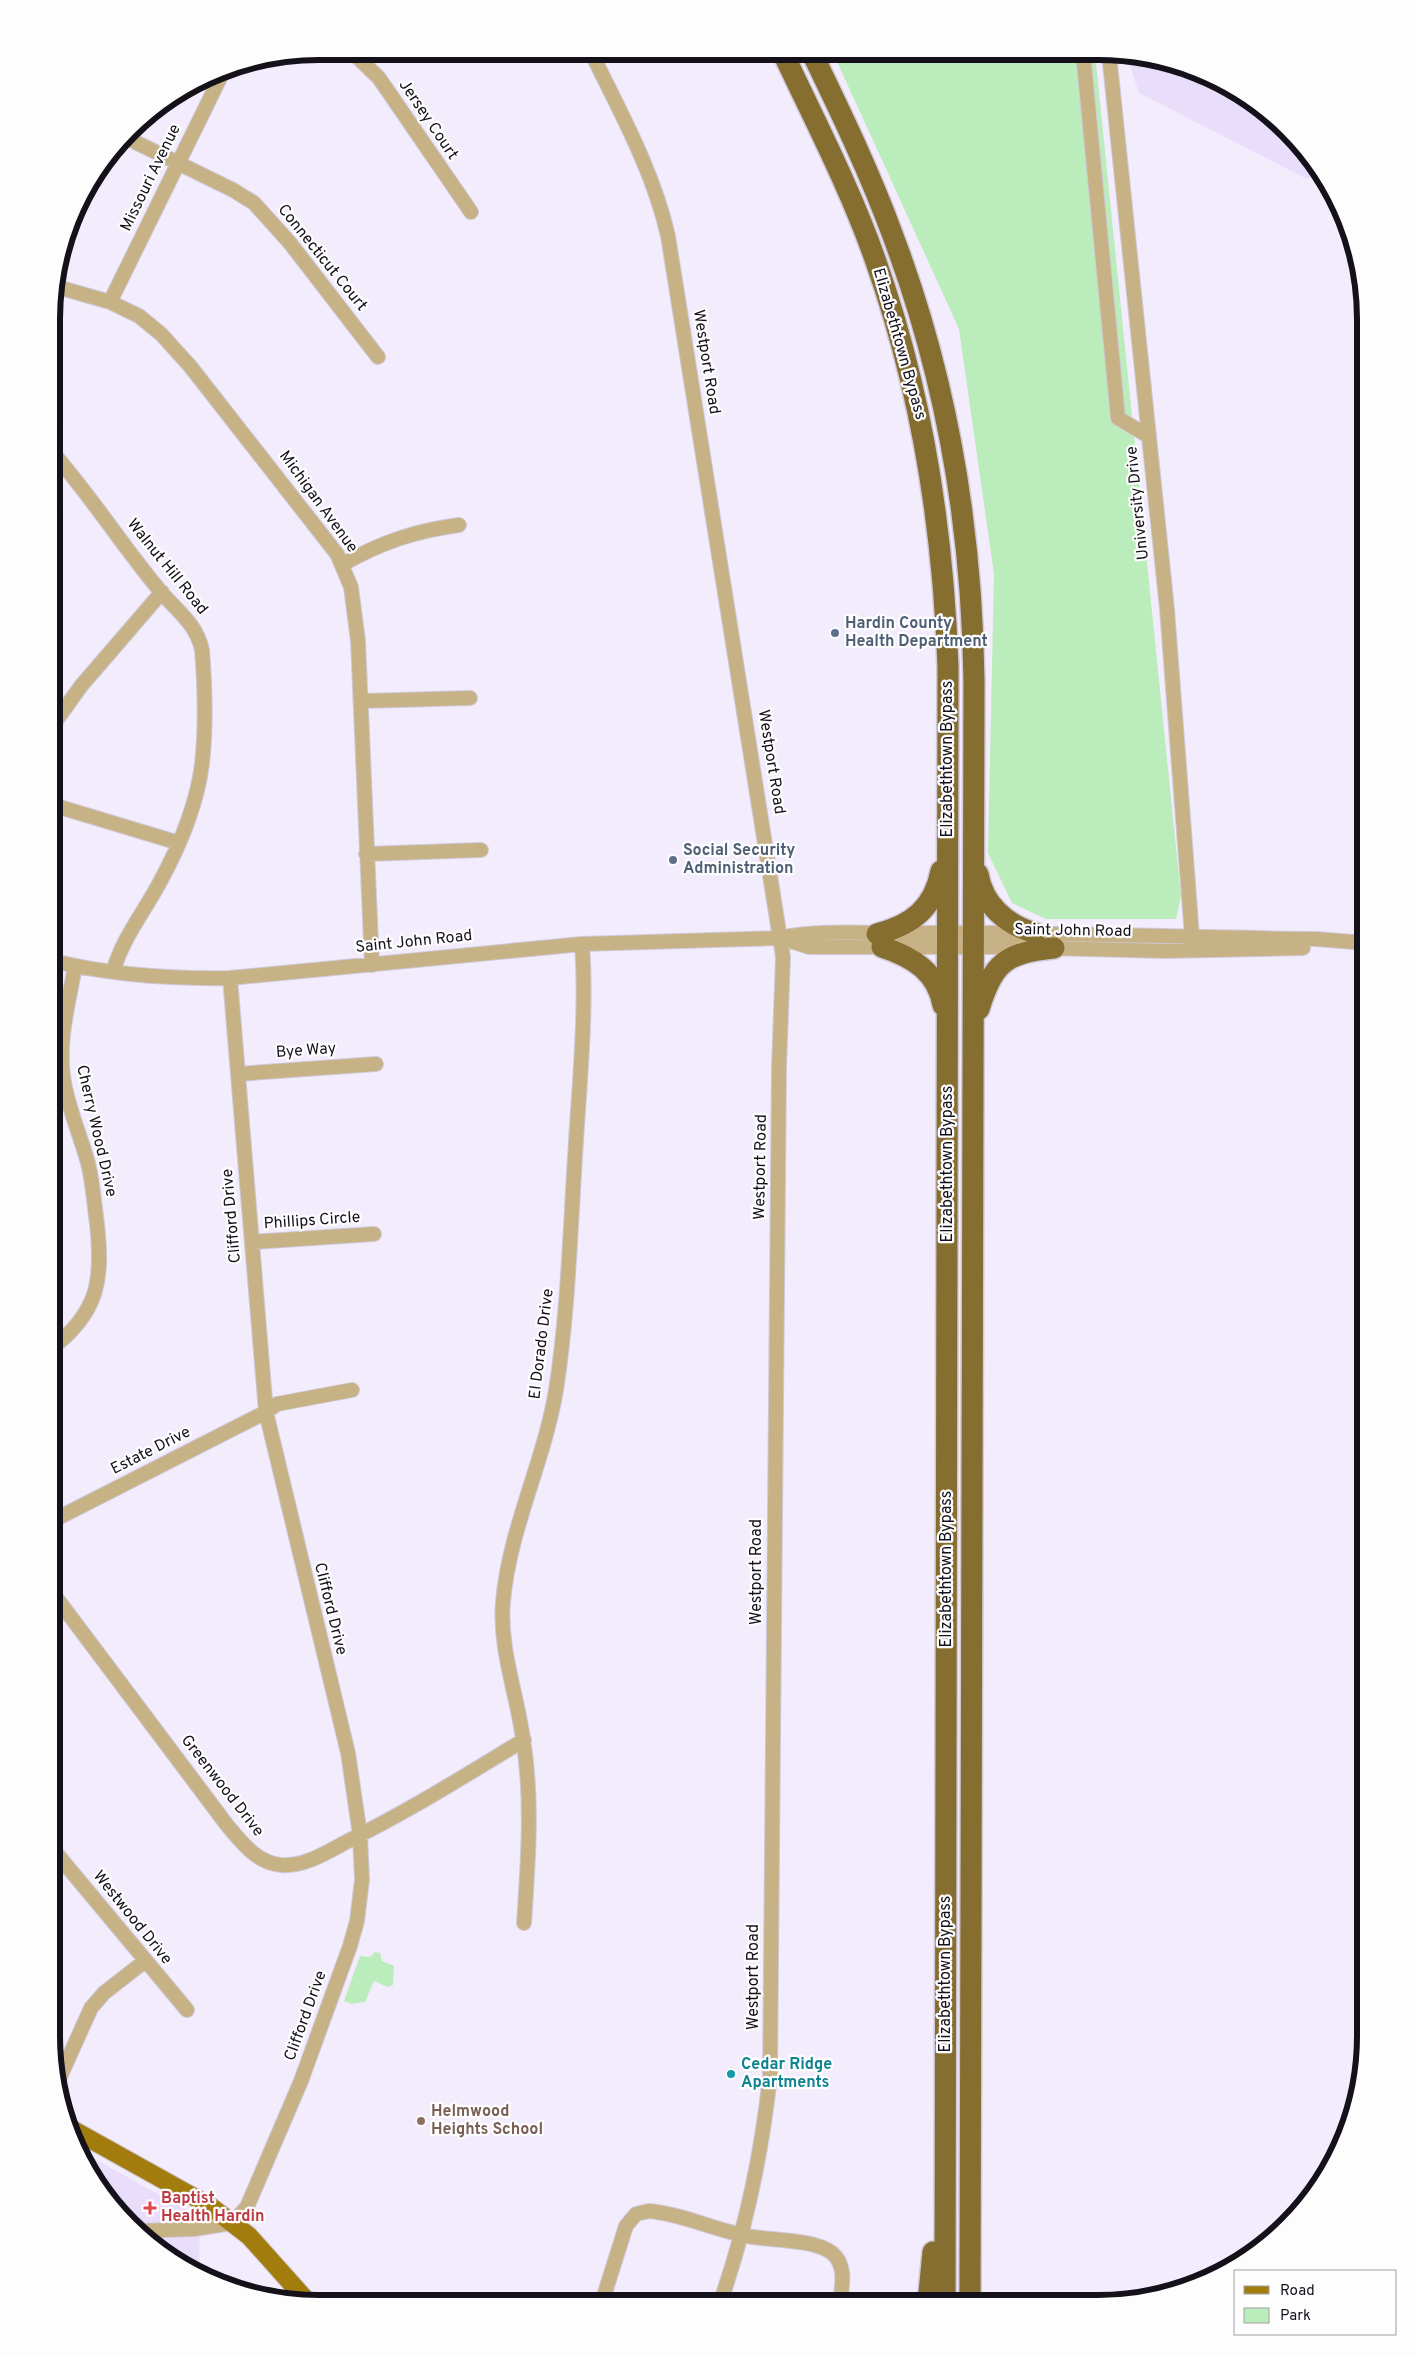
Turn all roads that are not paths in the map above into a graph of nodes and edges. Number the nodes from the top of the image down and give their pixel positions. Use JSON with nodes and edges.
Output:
{"nodes":[{"id":1,"x":360,"y":60,"type":"edge"},
{"id":2,"x":594,"y":60,"type":"edge"},
{"id":3,"x":786,"y":60,"type":"edge"},
{"id":4,"x":815,"y":60,"type":"edge"},
{"id":5,"x":1084,"y":60,"type":"edge"},
{"id":6,"x":1110,"y":61,"type":"edge"},
{"id":7,"x":219,"y":81,"type":"edge"},
{"id":8,"x":132,"y":140,"type":"edge"},
{"id":9,"x":177,"y":162,"type":"junction"},
{"id":10,"x":471,"y":212,"type":"dead end"},
{"id":11,"x":62,"y":288,"type":"edge"},
{"id":12,"x":110,"y":302,"type":"junction"},
{"id":13,"x":378,"y":357,"type":"dead end"},
{"id":14,"x":1148,"y":436,"type":"junction"},
{"id":15,"x":60,"y":462,"type":"edge"},
{"id":16,"x":458,"y":525,"type":"dead end"},
{"id":17,"x":343,"y":564,"type":"junction"},
{"id":18,"x":162,"y":592,"type":"junction"},
{"id":19,"x":470,"y":698,"type":"dead end"},
{"id":20,"x":362,"y":701,"type":"junction"},
{"id":21,"x":60,"y":714,"type":"edge"},
{"id":22,"x":60,"y":807,"type":"edge"},
{"id":23,"x":948,"y":829,"type":"junction"},
{"id":24,"x":973,"y":830,"type":"junction"},
{"id":25,"x":179,"y":843,"type":"junction"},
{"id":26,"x":481,"y":850,"type":"dead end"},
{"id":27,"x":366,"y":854,"type":"junction"},
{"id":28,"x":1035,"y":933,"type":"junction"},
{"id":29,"x":780,"y":938,"type":"junction"},
{"id":30,"x":880,"y":940,"type":"junction"},
{"id":31,"x":948,"y":940,"type":"junction"},
{"id":32,"x":974,"y":940,"type":"junction"},
{"id":33,"x":1192,"y":943,"type":"junction"},
{"id":34,"x":582,"y":944,"type":"junction"},
{"id":35,"x":1357,"y":944,"type":"edge"},
{"id":36,"x":1054,"y":948,"type":"junction"},
{"id":37,"x":60,"y":963,"type":"edge"},
{"id":38,"x":372,"y":965,"type":"junction"},
{"id":39,"x":75,"y":966,"type":"junction"},
{"id":40,"x":113,"y":972,"type":"junction"},
{"id":41,"x":230,"y":978,"type":"junction"},
{"id":42,"x":948,"y":1031,"type":"junction"},
{"id":43,"x":974,"y":1031,"type":"junction"},
{"id":44,"x":376,"y":1064,"type":"dead end"},
{"id":45,"x":238,"y":1074,"type":"junction"},
{"id":46,"x":374,"y":1234,"type":"dead end"},
{"id":47,"x":252,"y":1242,"type":"junction"},
{"id":48,"x":60,"y":1342,"type":"edge"},
{"id":49,"x":352,"y":1390,"type":"dead end"},
{"id":50,"x":266,"y":1412,"type":"junction"},
{"id":51,"x":60,"y":1517,"type":"edge"},
{"id":52,"x":60,"y":1603,"type":"edge"},
{"id":53,"x":524,"y":1740,"type":"junction"},
{"id":54,"x":360,"y":1835,"type":"junction"},
{"id":55,"x":60,"y":1857,"type":"edge"},
{"id":56,"x":524,"y":1923,"type":"dead end"},
{"id":57,"x":145,"y":1961,"type":"junction"},
{"id":58,"x":187,"y":2010,"type":"dead end"},
{"id":59,"x":62,"y":2072,"type":"edge"},
{"id":60,"x":971,"y":2085,"type":"junction"},
{"id":61,"x":945,"y":2132,"type":"junction"},
{"id":62,"x":79,"y":2133,"type":"edge"},
{"id":63,"x":232,"y":2223,"type":"junction"},
{"id":64,"x":148,"y":2231,"type":"edge"},
{"id":65,"x":740,"y":2234,"type":"junction"},
{"id":66,"x":301,"y":2294,"type":"edge"},
{"id":67,"x":604,"y":2295,"type":"edge"},
{"id":68,"x":722,"y":2295,"type":"edge"},
{"id":69,"x":841,"y":2295,"type":"edge"},
{"id":70,"x":929,"y":2295,"type":"edge"},
{"id":71,"x":945,"y":2295,"type":"edge"},
{"id":72,"x":970,"y":2295,"type":"edge"},
{"id":73,"x":980,"y":2295,"type":"edge"}],
"edges":[{"from":1,"to":10,"type":"street","name":"Jersey Court"},
{"from":2,"to":29,"type":"street","name":"Westport Road"},
{"from":3,"to":23,"type":"highway","name":"Elizabethtown Bypass"},
{"from":4,"to":24,"type":"highway","name":"Elizabethtown Bypass"},
{"from":5,"to":14,"type":"street"},
{"from":6,"to":14,"type":"street","name":"University Drive"},
{"from":7,"to":9,"type":"street","name":"Missouri Avenue"},
{"from":8,"to":9,"type":"street","name":"Connecticut Court"},
{"from":9,"to":12,"type":"street","name":"Missouri Avenue"},
{"from":9,"to":13,"type":"street","name":"Connecticut Court"},
{"from":11,"to":12,"type":"street","name":"Michigan Avenue"},
{"from":12,"to":17,"type":"street","name":"Michigan Avenue"},
{"from":14,"to":33,"type":"street","name":"University Drive"},
{"from":15,"to":18,"type":"street","name":"Walnut Hill Road"},
{"from":16,"to":17,"type":"street"},
{"from":17,"to":20,"type":"street","name":"Michigan Avenue"},
{"from":18,"to":21,"type":"street"},
{"from":18,"to":25,"type":"street","name":"Walnut Hill Road"},
{"from":19,"to":20,"type":"street"},
{"from":20,"to":27,"type":"street","name":"Michigan Avenue"},
{"from":22,"to":25,"type":"street"},
{"from":23,"to":30,"type":"highway"},
{"from":23,"to":31,"type":"highway","name":"Elizabethtown Bypass"},
{"from":24,"to":28,"type":"highway"},
{"from":24,"to":32,"type":"highway","name":"Elizabethtown Bypass"},
{"from":25,"to":40,"type":"street","name":"Walnut Hill Road"},
{"from":26,"to":27,"type":"street"},
{"from":27,"to":38,"type":"street","name":"Michigan Avenue"},
{"from":28,"to":32,"type":"street","name":"Saint John Road"},
{"from":28,"to":33,"type":"street","name":"Saint John Road"},
{"from":29,"to":30,"type":"street","name":"Saint John Road"},
{"from":29,"to":34,"type":"street","name":"Saint John Road"},
{"from":29,"to":65,"type":"street","name":"Westport Road"},
{"from":30,"to":31,"type":"street","name":"Saint John Road"},
{"from":30,"to":42,"type":"highway"},
{"from":31,"to":32,"type":"street","name":"Saint John Road"},
{"from":31,"to":42,"type":"highway","name":"Elizabethtown Bypass"},
{"from":32,"to":36,"type":"street","name":"Saint John Road"},
{"from":32,"to":43,"type":"highway","name":"Elizabethtown Bypass"},
{"from":33,"to":35,"type":"street","name":"Saint John Road"},
{"from":33,"to":36,"type":"street","name":"Saint John Road"},
{"from":34,"to":38,"type":"street","name":"Saint John Road"},
{"from":34,"to":53,"type":"street","name":"El Dorado Drive"},
{"from":36,"to":43,"type":"highway"},
{"from":37,"to":39,"type":"street","name":"Saint John Road"},
{"from":38,"to":41,"type":"street","name":"Saint John Road"},
{"from":39,"to":40,"type":"street","name":"Saint John Road"},
{"from":39,"to":48,"type":"street","name":"Cherry Wood Drive"},
{"from":40,"to":41,"type":"street","name":"Saint John Road"},
{"from":41,"to":45,"type":"street","name":"Clifford Drive"},
{"from":42,"to":61,"type":"highway","name":"Elizabethtown Bypass"},
{"from":43,"to":60,"type":"highway","name":"Elizabethtown Bypass"},
{"from":44,"to":45,"type":"street","name":"Bye Way"},
{"from":45,"to":47,"type":"street","name":"Clifford Drive"},
{"from":46,"to":47,"type":"street","name":"Phillips Circle"},
{"from":47,"to":50,"type":"street","name":"Clifford Drive"},
{"from":49,"to":50,"type":"street","name":"Estate Drive"},
{"from":50,"to":51,"type":"street","name":"Estate Drive"},
{"from":50,"to":54,"type":"street","name":"Clifford Drive"},
{"from":52,"to":54,"type":"street","name":"Greenwood Drive"},
{"from":53,"to":54,"type":"street","name":"Greenwood Drive"},
{"from":53,"to":56,"type":"street","name":"El Dorado Drive"},
{"from":54,"to":63,"type":"street","name":"Clifford Drive"},
{"from":55,"to":57,"type":"street","name":"Westwood Drive"},
{"from":57,"to":58,"type":"street","name":"Westwood Drive"},
{"from":57,"to":59,"type":"street"},
{"from":60,"to":72,"type":"highway","name":"Elizabethtown Bypass"},
{"from":60,"to":73,"type":"highway"},
{"from":61,"to":70,"type":"highway"},
{"from":61,"to":71,"type":"highway","name":"Elizabethtown Bypass"},
{"from":62,"to":63,"type":"main road"},
{"from":63,"to":64,"type":"street"},
{"from":63,"to":66,"type":"main road"},
{"from":65,"to":67,"type":"street"},
{"from":65,"to":68,"type":"street","name":"Westport Road"},
{"from":65,"to":69,"type":"street"}]}
